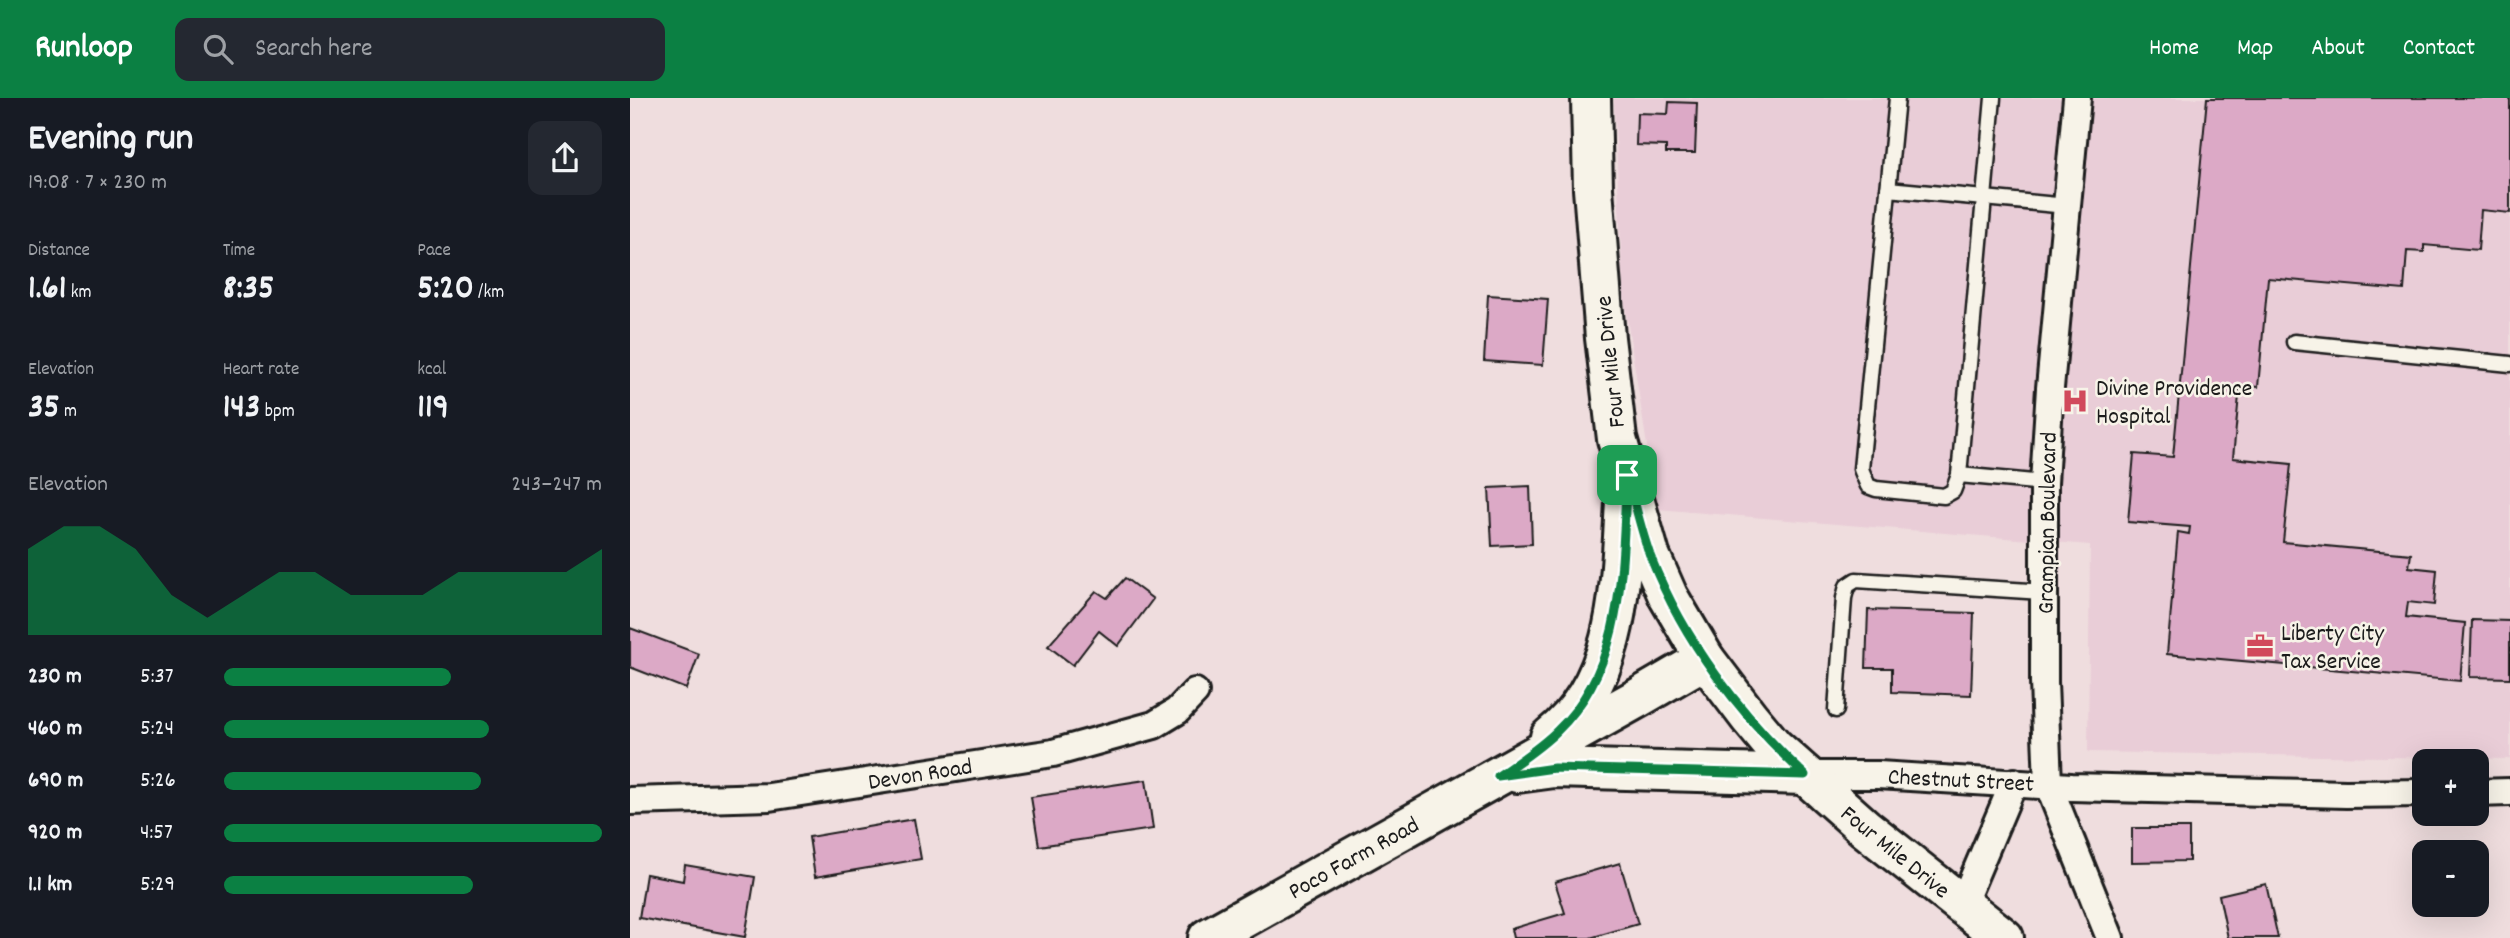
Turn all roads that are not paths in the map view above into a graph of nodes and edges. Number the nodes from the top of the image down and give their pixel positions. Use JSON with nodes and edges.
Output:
{"nodes":[{"id":1,"x":1591,"y":98,"type":"edge"},
{"id":2,"x":1896,"y":98,"type":"edge"},
{"id":3,"x":1993,"y":98,"type":"edge"},
{"id":4,"x":2077,"y":98,"type":"edge"},
{"id":5,"x":1888,"y":190,"type":"junction"},
{"id":6,"x":1984,"y":198,"type":"junction"},
{"id":7,"x":2067,"y":206,"type":"junction"},
{"id":8,"x":2294,"y":342,"type":"dead end"},
{"id":9,"x":2510,"y":364,"type":"edge"},
{"id":10,"x":1627,"y":475,"type":"junction"},
{"id":11,"x":1959,"y":475,"type":"junction"},
{"id":12,"x":2045,"y":483,"type":"junction"},
{"id":13,"x":2044,"y":592,"type":"junction"},
{"id":14,"x":1704,"y":659,"type":"junction"},
{"id":15,"x":1195,"y":692,"type":"dead end"},
{"id":16,"x":1836,"y":710,"type":"dead end"},
{"id":17,"x":1805,"y":775,"type":"junction"},
{"id":18,"x":1498,"y":776,"type":"junction"},
{"id":19,"x":2014,"y":782,"type":"junction"},
{"id":20,"x":2048,"y":784,"type":"junction"},
{"id":21,"x":2412,"y":793,"type":"edge"},
{"id":22,"x":2489,"y":793,"type":"edge"},
{"id":23,"x":2510,"y":793,"type":"edge"},
{"id":24,"x":630,"y":801,"type":"edge"},
{"id":25,"x":1962,"y":905,"type":"junction"},
{"id":26,"x":1208,"y":938,"type":"edge"},
{"id":27,"x":2004,"y":938,"type":"edge"},
{"id":28,"x":2110,"y":938,"type":"edge"}],
"edges":[{"from":1,"to":10,"type":"street","name":"Four Mile Drive"},
{"from":2,"to":5,"type":"lane"},
{"from":3,"to":6,"type":"lane"},
{"from":4,"to":7,"type":"street","name":"Grampian Boulevard"},
{"from":5,"to":6,"type":"lane"},
{"from":5,"to":11,"type":"lane"},
{"from":6,"to":7,"type":"lane"},
{"from":6,"to":11,"type":"lane"},
{"from":7,"to":12,"type":"street","name":"Grampian Boulevard"},
{"from":8,"to":9,"type":"lane"},
{"from":10,"to":14,"type":"street","name":"Four Mile Drive"},
{"from":10,"to":18,"type":"street"},
{"from":11,"to":12,"type":"lane"},
{"from":12,"to":13,"type":"street","name":"Grampian Boulevard"},
{"from":13,"to":16,"type":"lane"},
{"from":13,"to":20,"type":"street","name":"Grampian Boulevard"},
{"from":14,"to":17,"type":"street","name":"Four Mile Drive"},
{"from":14,"to":18,"type":"street"},
{"from":15,"to":24,"type":"street","name":"Devon Road"},
{"from":17,"to":18,"type":"street","name":"Chestnut Street"},
{"from":17,"to":19,"type":"street","name":"Chestnut Street"},
{"from":17,"to":25,"type":"street","name":"Four Mile Drive"},
{"from":18,"to":26,"type":"street","name":"Poco Farm Road"},
{"from":19,"to":20,"type":"street","name":"Chestnut Street"},
{"from":19,"to":25,"type":"street"},
{"from":20,"to":21,"type":"street","name":"Chestnut Street"},
{"from":20,"to":28,"type":"street","name":"Grampian Boulevard"},
{"from":22,"to":23,"type":"street"},
{"from":25,"to":27,"type":"street","name":"Four Mile Drive"}]}
